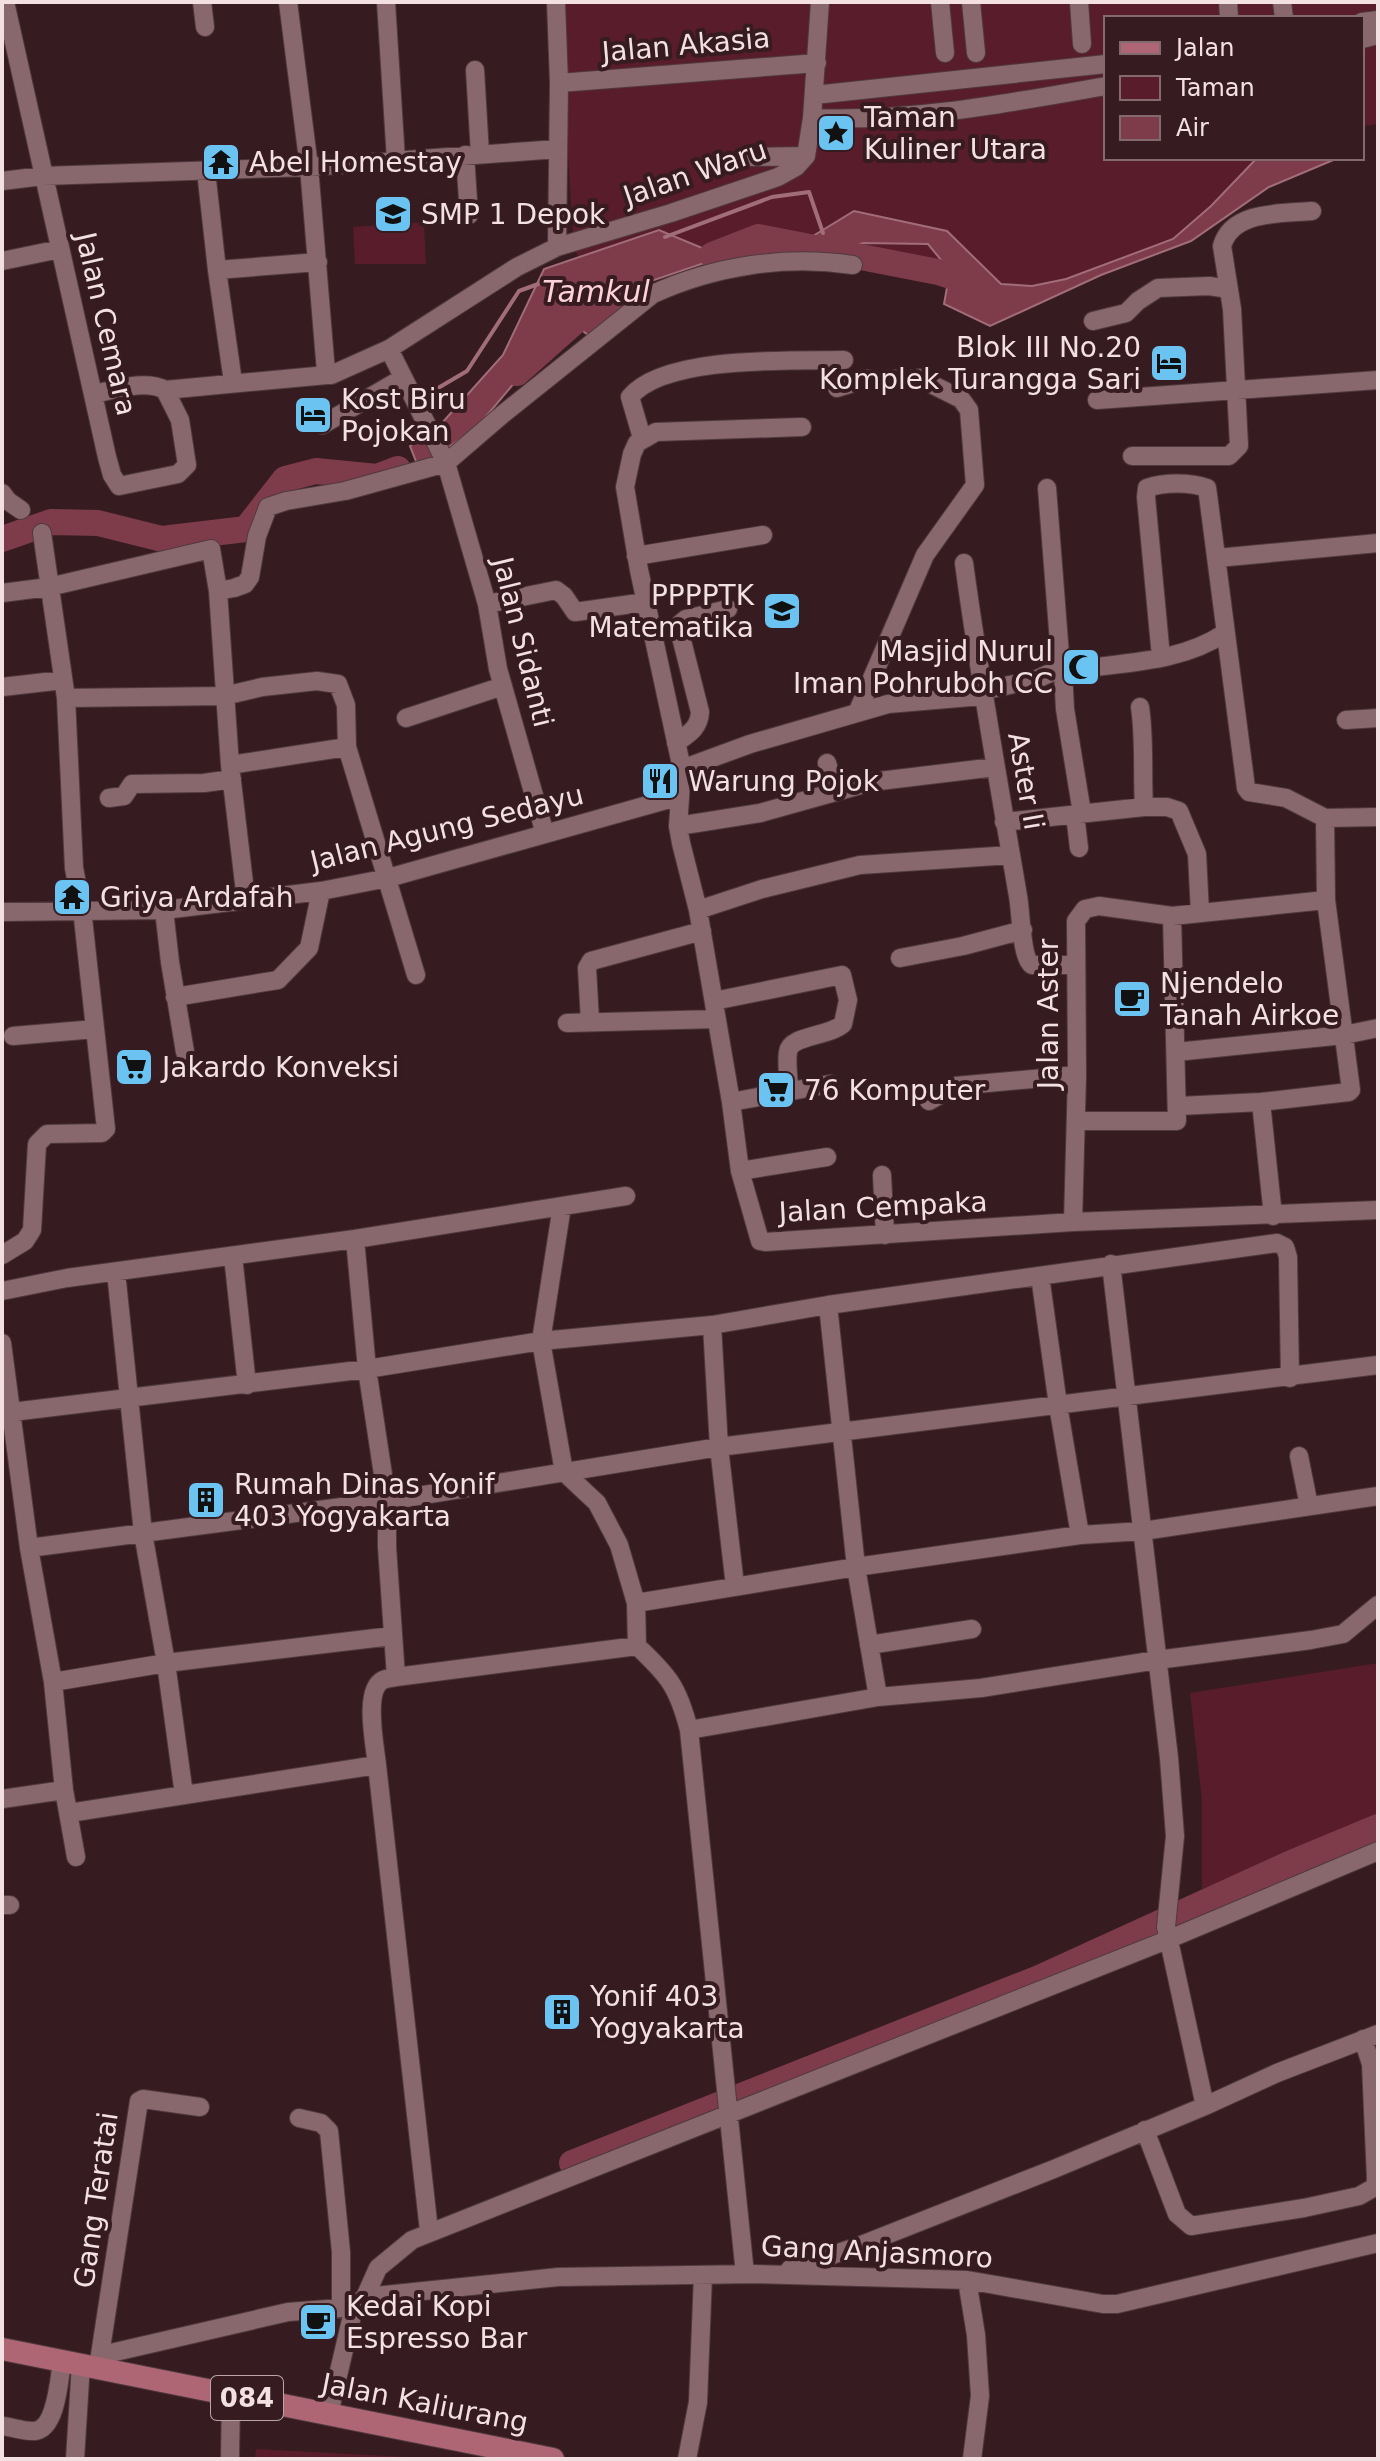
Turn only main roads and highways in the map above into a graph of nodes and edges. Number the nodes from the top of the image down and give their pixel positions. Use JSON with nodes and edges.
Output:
{"nodes":[{"id":1,"x":2,"y":2349,"type":"edge"},
{"id":2,"x":492,"y":2453,"type":"edge"},
{"id":3,"x":553,"y":2459,"type":"edge"}],
"edges":[{"from":1,"to":2,"type":"main road","name":"Jalan Kaliurang","number":"084"},
{"from":2,"to":3,"type":"main road","name":"Jalan Kaliurang","number":"084"}]}
